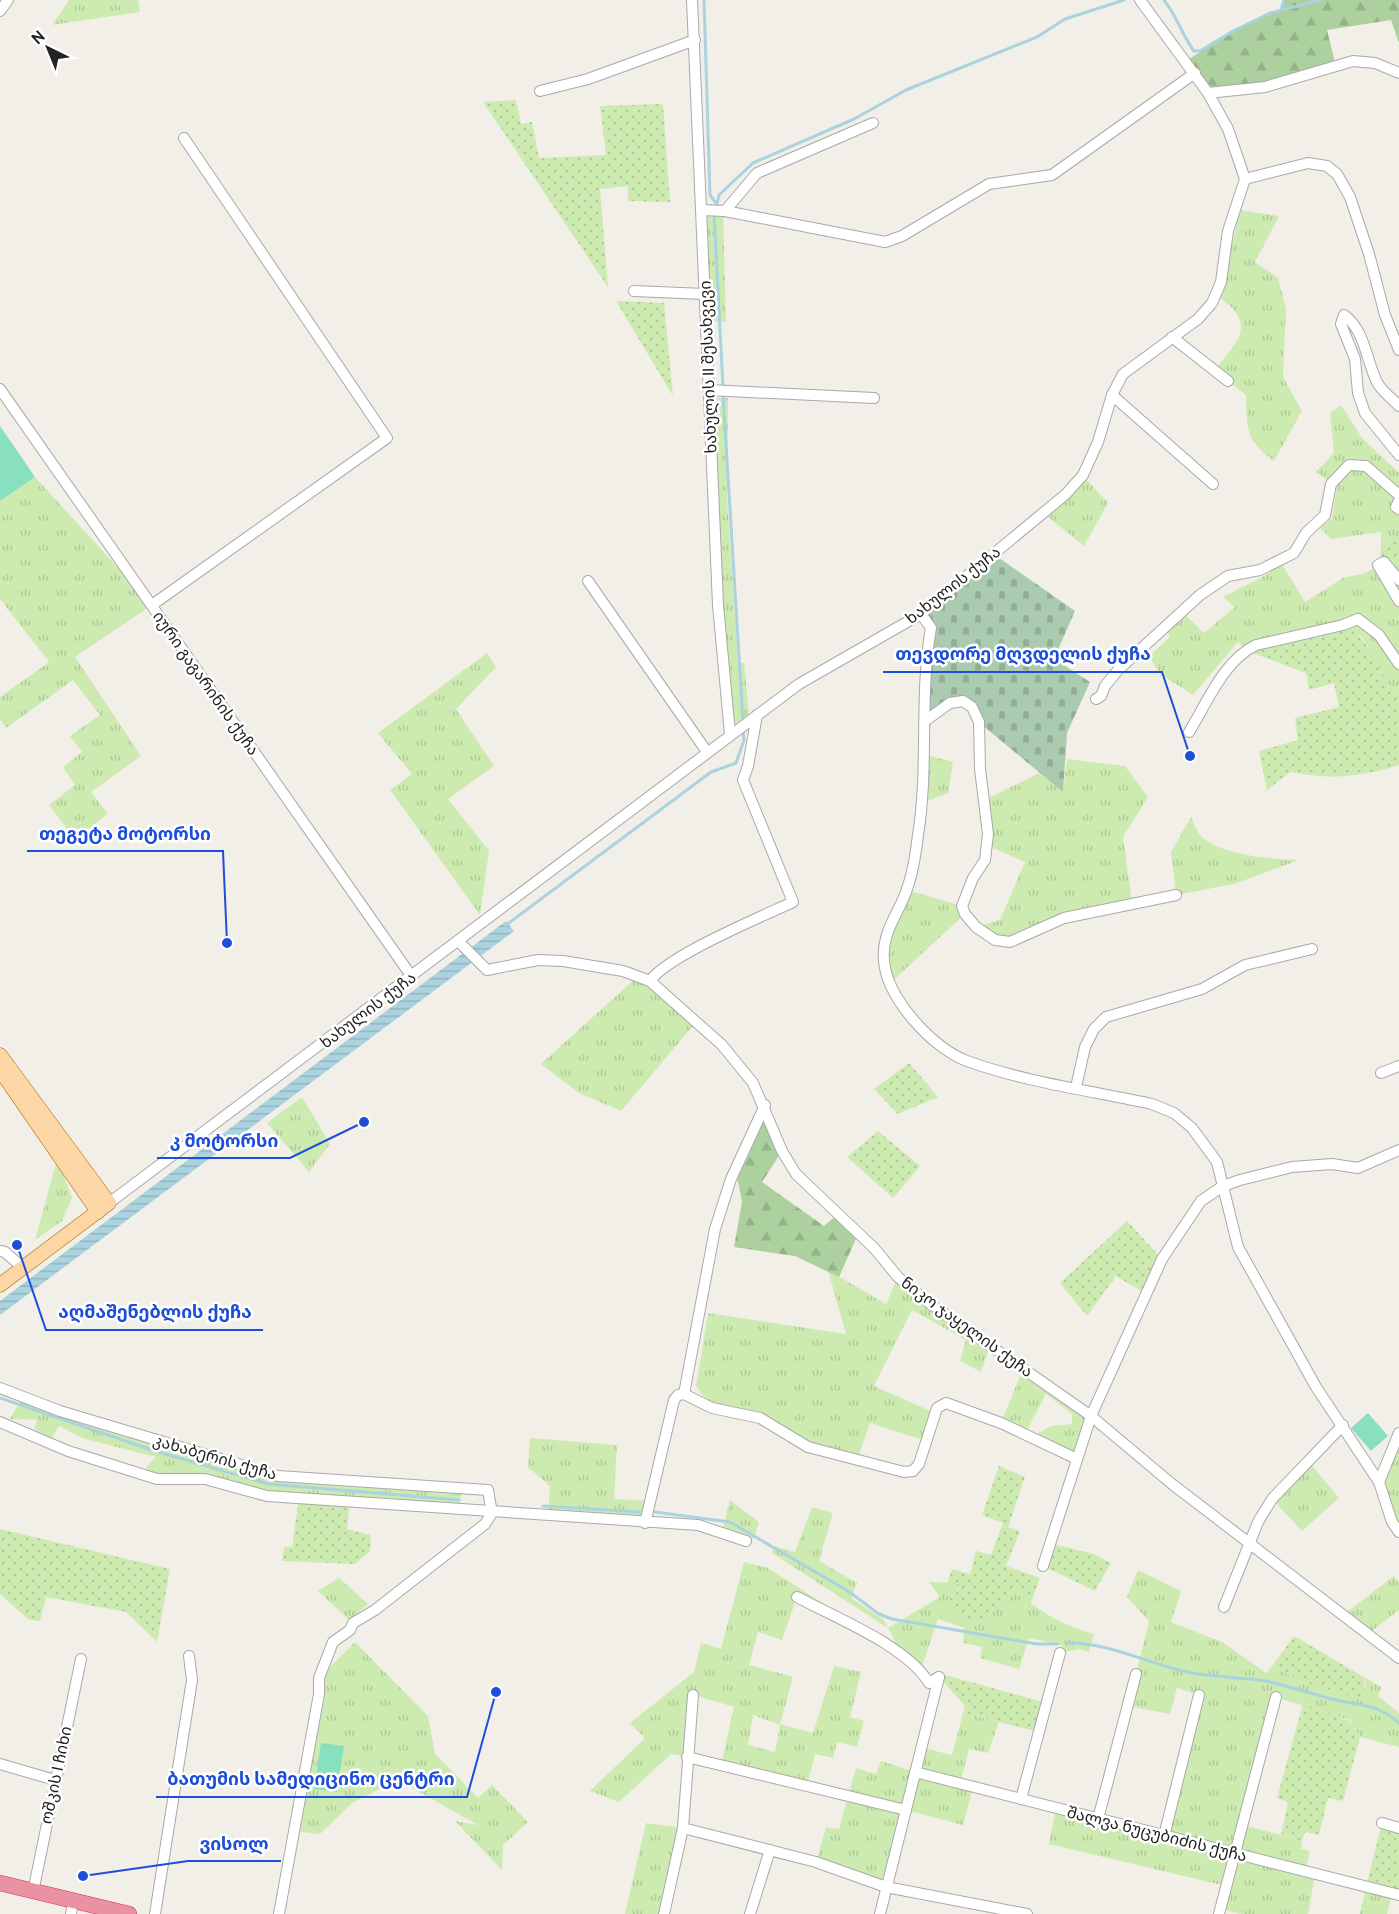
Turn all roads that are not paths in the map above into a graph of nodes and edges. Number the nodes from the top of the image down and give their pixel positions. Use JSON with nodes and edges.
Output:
{"nodes":[{"id":1,"x":8,"y":0,"type":"edge"},
{"id":2,"x":692,"y":0,"type":"edge"},
{"id":3,"x":1141,"y":2,"type":"edge"},
{"id":4,"x":0,"y":11,"type":"edge"},
{"id":5,"x":695,"y":40,"type":"junction"},
{"id":6,"x":1195,"y":73,"type":"junction"},
{"id":7,"x":1399,"y":73,"type":"edge"},
{"id":8,"x":540,"y":90,"type":"dead end"},
{"id":9,"x":1208,"y":93,"type":"junction"},
{"id":10,"x":873,"y":123,"type":"dead end"},
{"id":11,"x":184,"y":138,"type":"dead end"},
{"id":12,"x":1245,"y":178,"type":"junction"},
{"id":13,"x":702,"y":210,"type":"junction"},
{"id":14,"x":724,"y":211,"type":"junction"},
{"id":15,"x":634,"y":291,"type":"dead end"},
{"id":16,"x":705,"y":294,"type":"junction"},
{"id":17,"x":1172,"y":337,"type":"junction"},
{"id":18,"x":1399,"y":350,"type":"edge"},
{"id":19,"x":1228,"y":381,"type":"dead end"},
{"id":20,"x":0,"y":389,"type":"edge"},
{"id":21,"x":720,"y":390,"type":"junction"},
{"id":22,"x":1112,"y":395,"type":"junction"},
{"id":23,"x":874,"y":398,"type":"dead end"},
{"id":24,"x":1399,"y":406,"type":"edge"},
{"id":25,"x":1399,"y":456,"type":"edge"},
{"id":26,"x":1213,"y":484,"type":"dead end"},
{"id":27,"x":1399,"y":495,"type":"edge"},
{"id":28,"x":1399,"y":501,"type":"edge"},
{"id":29,"x":1399,"y":509,"type":"edge"},
{"id":30,"x":1399,"y":580,"type":"edge"},
{"id":31,"x":588,"y":581,"type":"dead end"},
{"id":32,"x":1399,"y":601,"type":"edge"},
{"id":33,"x":152,"y":605,"type":"junction"},
{"id":34,"x":921,"y":614,"type":"junction"},
{"id":35,"x":1399,"y":664,"type":"edge"},
{"id":36,"x":1096,"y":699,"type":"dead end"},
{"id":37,"x":754,"y":717,"type":"junction"},
{"id":38,"x":925,"y":721,"type":"junction"},
{"id":39,"x":1189,"y":732,"type":"dead end"},
{"id":40,"x":732,"y":733,"type":"junction"},
{"id":41,"x":707,"y":752,"type":"junction"},
{"id":42,"x":1176,"y":895,"type":"dead end"},
{"id":43,"x":459,"y":942,"type":"junction"},
{"id":44,"x":1312,"y":949,"type":"dead end"},
{"id":45,"x":412,"y":977,"type":"junction"},
{"id":46,"x":650,"y":981,"type":"junction"},
{"id":47,"x":0,"y":1054,"type":"edge"},
{"id":48,"x":1399,"y":1066,"type":"edge"},
{"id":49,"x":4,"y":1069,"type":"edge"},
{"id":50,"x":1381,"y":1073,"type":"dead end"},
{"id":51,"x":1077,"y":1087,"type":"junction"},
{"id":52,"x":765,"y":1105,"type":"junction"},
{"id":53,"x":1399,"y":1150,"type":"edge"},
{"id":54,"x":1223,"y":1186,"type":"junction"},
{"id":55,"x":110,"y":1203,"type":"junction"},
{"id":56,"x":98,"y":1212,"type":"junction"},
{"id":57,"x":0,"y":1251,"type":"edge"},
{"id":58,"x":23,"y":1268,"type":"junction"},
{"id":59,"x":0,"y":1285,"type":"edge"},
{"id":60,"x":0,"y":1388,"type":"edge"},
{"id":61,"x":684,"y":1394,"type":"junction"},
{"id":62,"x":1091,"y":1416,"type":"junction"},
{"id":63,"x":0,"y":1422,"type":"edge"},
{"id":64,"x":1343,"y":1425,"type":"junction"},
{"id":65,"x":1399,"y":1433,"type":"edge"},
{"id":66,"x":1077,"y":1459,"type":"junction"},
{"id":67,"x":1379,"y":1482,"type":"junction"},
{"id":68,"x":492,"y":1513,"type":"junction"},
{"id":69,"x":645,"y":1523,"type":"junction"},
{"id":70,"x":1399,"y":1532,"type":"edge"},
{"id":71,"x":746,"y":1541,"type":"dead end"},
{"id":72,"x":1250,"y":1543,"type":"junction"},
{"id":73,"x":1043,"y":1566,"type":"dead end"},
{"id":74,"x":797,"y":1597,"type":"dead end"},
{"id":75,"x":1224,"y":1606,"type":"dead end"},
{"id":76,"x":1060,"y":1653,"type":"dead end"},
{"id":77,"x":189,"y":1656,"type":"dead end"},
{"id":78,"x":1399,"y":1658,"type":"edge"},
{"id":79,"x":81,"y":1659,"type":"dead end"},
{"id":80,"x":1136,"y":1674,"type":"dead end"},
{"id":81,"x":693,"y":1695,"type":"dead end"},
{"id":82,"x":1199,"y":1695,"type":"dead end"},
{"id":83,"x":1276,"y":1697,"type":"dead end"},
{"id":84,"x":687,"y":1757,"type":"junction"},
{"id":85,"x":0,"y":1764,"type":"edge"},
{"id":86,"x":915,"y":1772,"type":"junction"},
{"id":87,"x":55,"y":1780,"type":"junction"},
{"id":88,"x":1021,"y":1800,"type":"junction"},
{"id":89,"x":906,"y":1810,"type":"junction"},
{"id":90,"x":1098,"y":1819,"type":"junction"},
{"id":91,"x":1382,"y":1823,"type":"dead end"},
{"id":92,"x":683,"y":1828,"type":"junction"},
{"id":93,"x":1399,"y":1828,"type":"edge"},
{"id":94,"x":1164,"y":1836,"type":"junction"},
{"id":95,"x":770,"y":1850,"type":"junction"},
{"id":96,"x":1235,"y":1854,"type":"junction"},
{"id":97,"x":0,"y":1883,"type":"edge"},
{"id":98,"x":886,"y":1887,"type":"junction"},
{"id":99,"x":33,"y":1892,"type":"junction"},
{"id":100,"x":1399,"y":1895,"type":"edge"},
{"id":101,"x":72,"y":1908,"type":"edge"},
{"id":102,"x":129,"y":1914,"type":"edge"},
{"id":103,"x":155,"y":1914,"type":"edge"},
{"id":104,"x":279,"y":1914,"type":"edge"},
{"id":105,"x":664,"y":1914,"type":"edge"},
{"id":106,"x":750,"y":1914,"type":"edge"},
{"id":107,"x":880,"y":1914,"type":"edge"},
{"id":108,"x":1027,"y":1914,"type":"edge"},
{"id":109,"x":1220,"y":1914,"type":"edge"}],
"edges":[{"from":1,"to":4,"type":"street"},
{"from":2,"to":5,"type":"street","name":"ხახულის II შესახვევი"},
{"from":3,"to":6,"type":"street"},
{"from":5,"to":8,"type":"street"},
{"from":5,"to":13,"type":"street","name":"ხახულის II შესახვევი"},
{"from":6,"to":9,"type":"street"},
{"from":6,"to":14,"type":"street"},
{"from":7,"to":9,"type":"street"},
{"from":9,"to":12,"type":"street"},
{"from":10,"to":14,"type":"street"},
{"from":11,"to":33,"type":"street"},
{"from":12,"to":17,"type":"street","name":"ხახულის ქუჩა"},
{"from":12,"to":18,"type":"street"},
{"from":13,"to":14,"type":"street"},
{"from":13,"to":16,"type":"street","name":"ხახულის II შესახვევი"},
{"from":15,"to":16,"type":"street"},
{"from":16,"to":21,"type":"street","name":"ხახულის II შესახვევი"},
{"from":17,"to":19,"type":"street"},
{"from":17,"to":22,"type":"street","name":"ხახულის ქუჩა"},
{"from":20,"to":33,"type":"street","name":"იური გაგარინის ქუჩა"},
{"from":21,"to":23,"type":"street"},
{"from":21,"to":40,"type":"street","name":"ხახულის II შესახვევი"},
{"from":22,"to":26,"type":"street"},
{"from":22,"to":34,"type":"street","name":"ხახულის ქუჩა"},
{"from":24,"to":25,"type":"street"},
{"from":27,"to":36,"type":"street"},
{"from":28,"to":29,"type":"street"},
{"from":30,"to":32,"type":"street"},
{"from":31,"to":41,"type":"street"},
{"from":33,"to":45,"type":"street","name":"იური გაგარინის ქუჩა"},
{"from":34,"to":37,"type":"street","name":"ხახულის ქუჩა"},
{"from":34,"to":38,"type":"street"},
{"from":35,"to":39,"type":"street"},
{"from":37,"to":40,"type":"street","name":"ხახულის ქუჩა"},
{"from":37,"to":46,"type":"street"},
{"from":38,"to":42,"type":"street"},
{"from":38,"to":51,"type":"street"},
{"from":40,"to":41,"type":"street","name":"ხახულის ქუჩა"},
{"from":41,"to":43,"type":"street","name":"ხახულის ქუჩა"},
{"from":43,"to":45,"type":"street","name":"ხახულის ქუჩა"},
{"from":43,"to":46,"type":"street","name":"ნიკო ჯაყელის ქუჩა"},
{"from":44,"to":51,"type":"street"},
{"from":45,"to":55,"type":"street","name":"ხახულის ქუჩა"},
{"from":46,"to":52,"type":"street","name":"ნიკო ჯაყელის ქუჩა"},
{"from":47,"to":49,"type":"main road"},
{"from":48,"to":50,"type":"street"},
{"from":49,"to":55,"type":"main road"},
{"from":49,"to":56,"type":"main road"},
{"from":51,"to":54,"type":"street"},
{"from":52,"to":61,"type":"street"},
{"from":52,"to":62,"type":"street","name":"ნიკო ჯაყელის ქუჩა"},
{"from":53,"to":54,"type":"street"},
{"from":54,"to":62,"type":"street"},
{"from":54,"to":64,"type":"street"},
{"from":55,"to":56,"type":"main road","name":"ხახულის ქუჩა"},
{"from":56,"to":58,"type":"main road","name":"ხახულის ქუჩა"},
{"from":57,"to":58,"type":"street"},
{"from":58,"to":59,"type":"main road","name":"ხახულის ქუჩა"},
{"from":60,"to":68,"type":"street","name":"კახაბერის ქუჩა"},
{"from":61,"to":66,"type":"street"},
{"from":61,"to":69,"type":"street"},
{"from":62,"to":66,"type":"street"},
{"from":62,"to":72,"type":"street","name":"ნიკო ჯაყელის ქუჩა"},
{"from":63,"to":68,"type":"street","name":"კახაბერის ქუჩა"},
{"from":64,"to":67,"type":"street"},
{"from":64,"to":72,"type":"street"},
{"from":65,"to":67,"type":"street"},
{"from":66,"to":73,"type":"street"},
{"from":67,"to":70,"type":"street"},
{"from":68,"to":69,"type":"street"},
{"from":68,"to":104,"type":"street"},
{"from":69,"to":71,"type":"street"},
{"from":72,"to":75,"type":"street"},
{"from":72,"to":78,"type":"street","name":"ნიკო ჯაყელის ქუჩა"},
{"from":74,"to":86,"type":"street"},
{"from":76,"to":88,"type":"street"},
{"from":77,"to":103,"type":"street"},
{"from":79,"to":87,"type":"street","name":"ოშკის I ჩიხი"},
{"from":80,"to":90,"type":"street"},
{"from":81,"to":84,"type":"street"},
{"from":82,"to":94,"type":"street"},
{"from":83,"to":96,"type":"street"},
{"from":84,"to":89,"type":"street"},
{"from":84,"to":92,"type":"street"},
{"from":85,"to":87,"type":"street"},
{"from":86,"to":88,"type":"street","name":"შალვა ნუცუბიძის ქუჩა"},
{"from":86,"to":89,"type":"street"},
{"from":87,"to":99,"type":"street","name":"ოშკის I ჩიხი"},
{"from":88,"to":90,"type":"street","name":"შალვა ნუცუბიძის ქუჩა"},
{"from":89,"to":98,"type":"street"},
{"from":90,"to":94,"type":"street","name":"შალვა ნუცუბიძის ქუჩა"},
{"from":91,"to":93,"type":"street"},
{"from":92,"to":95,"type":"street"},
{"from":92,"to":105,"type":"street"},
{"from":94,"to":96,"type":"street","name":"შალვა ნუცუბიძის ქუჩა"},
{"from":95,"to":98,"type":"street"},
{"from":95,"to":106,"type":"street"},
{"from":96,"to":100,"type":"street","name":"შალვა ნუცუბიძის ქუჩა"},
{"from":96,"to":109,"type":"street"},
{"from":97,"to":99,"type":"highway"},
{"from":98,"to":107,"type":"street"},
{"from":98,"to":108,"type":"street"},
{"from":99,"to":101,"type":"highway"},
{"from":101,"to":102,"type":"highway"}]}
